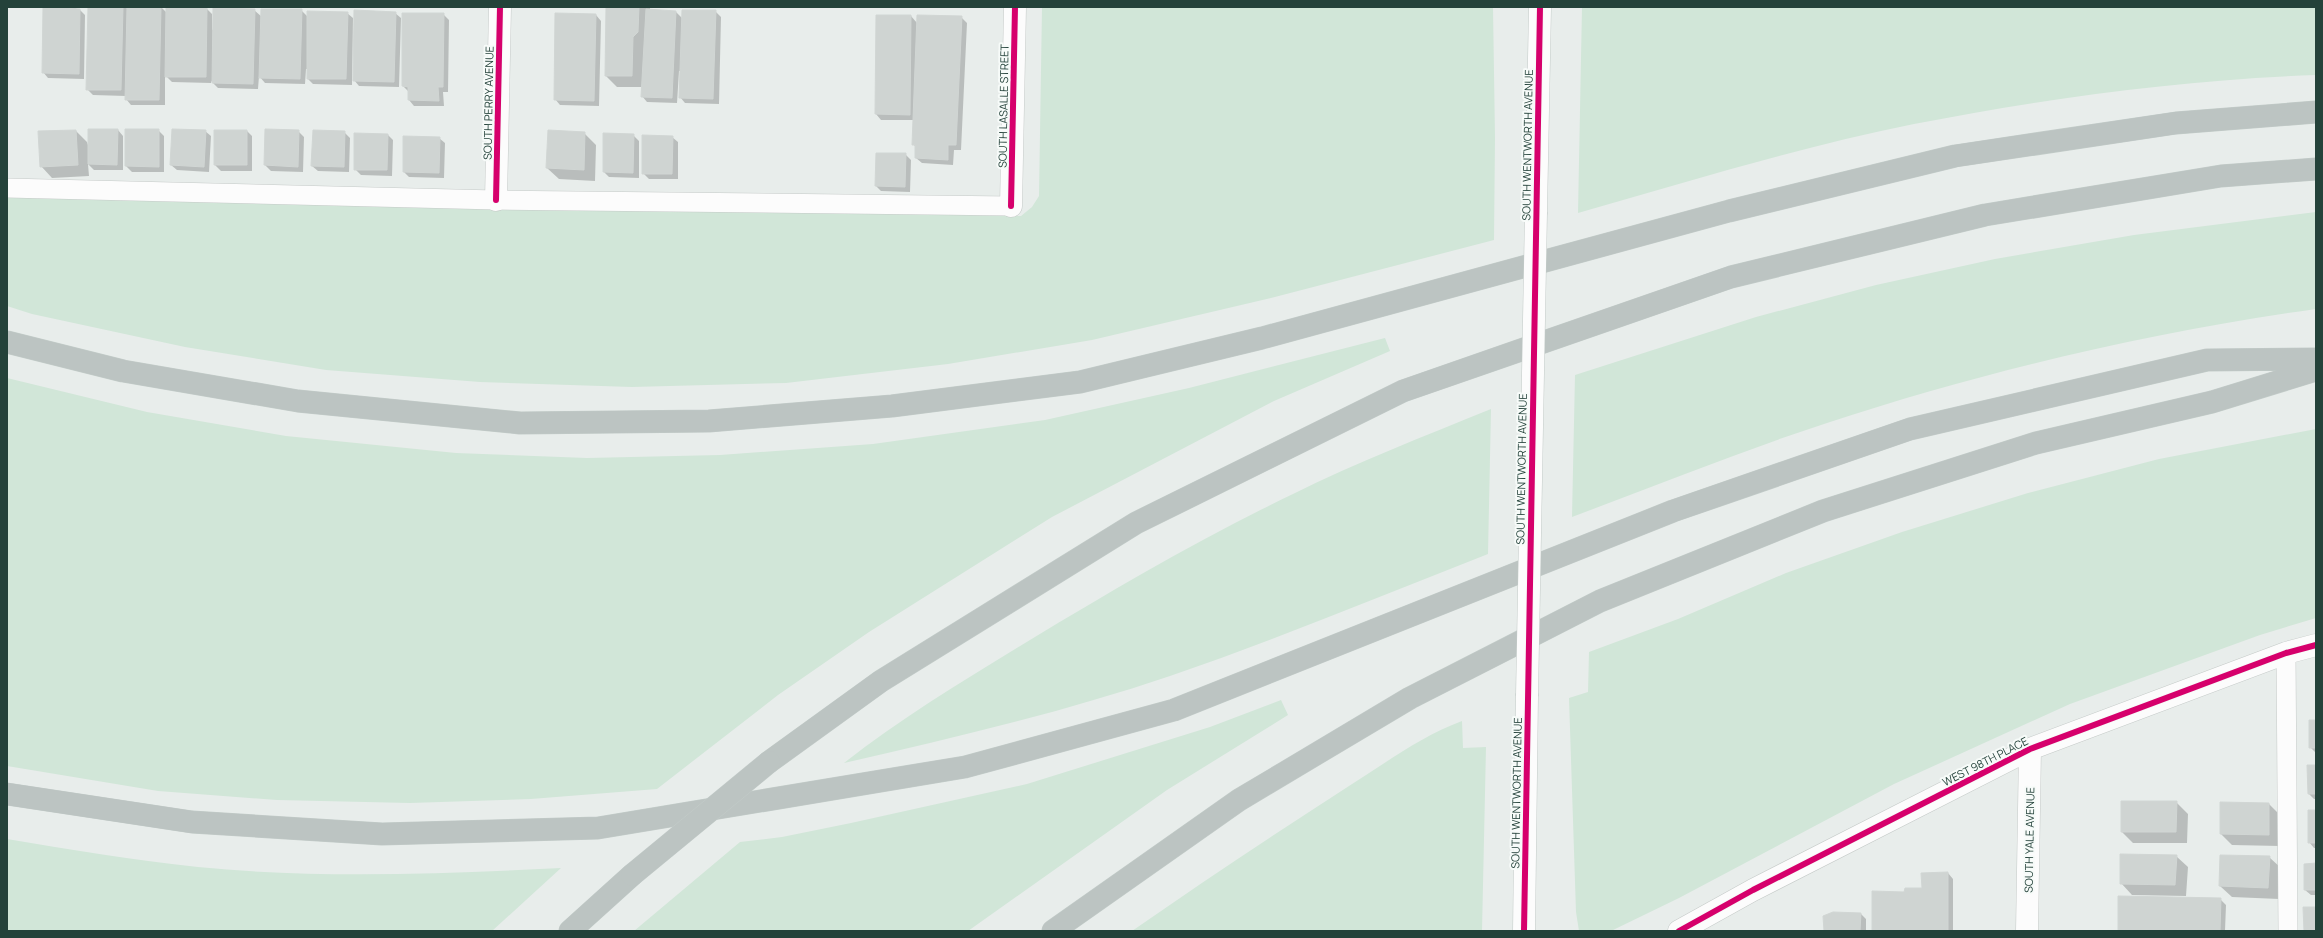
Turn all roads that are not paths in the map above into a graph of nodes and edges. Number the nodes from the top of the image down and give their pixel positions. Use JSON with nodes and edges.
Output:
{"nodes":[{"id":1,"x":500,"y":7,"type":"edge"},
{"id":2,"x":1015,"y":7,"type":"edge"},
{"id":3,"x":1540,"y":7,"type":"edge"},
{"id":4,"x":2316,"y":112,"type":"edge"},
{"id":5,"x":2316,"y":169,"type":"edge"},
{"id":6,"x":7,"y":188,"type":"edge"},
{"id":7,"x":496,"y":200,"type":"junction"},
{"id":8,"x":1011,"y":206,"type":"joint"},
{"id":9,"x":7,"y":342,"type":"edge"},
{"id":10,"x":2316,"y":359,"type":"edge"},
{"id":11,"x":2316,"y":370,"type":"edge"},
{"id":12,"x":2316,"y":645,"type":"edge"},
{"id":13,"x":2286,"y":653,"type":"junction"},
{"id":14,"x":2030,"y":749,"type":"junction"},
{"id":15,"x":7,"y":794,"type":"edge"},
{"id":16,"x":570,"y":931,"type":"edge"},
{"id":17,"x":1053,"y":931,"type":"edge"},
{"id":18,"x":1524,"y":931,"type":"edge"},
{"id":19,"x":1679,"y":931,"type":"edge"},
{"id":20,"x":2027,"y":931,"type":"edge"},
{"id":21,"x":2288,"y":931,"type":"edge"}],
"edges":[{"from":1,"to":7,"type":"street","name":"SOUTH PERRY AVENUE"},
{"from":2,"to":8,"type":"street","name":"SOUTH LASALLE STREET"},
{"from":3,"to":18,"type":"street","name":"SOUTH WENTWORTH AVENUE","bridge":true},
{"from":4,"to":9,"type":"highway"},
{"from":5,"to":16,"type":"highway","bridge":true},
{"from":6,"to":7,"type":"lane"},
{"from":7,"to":8,"type":"lane"},
{"from":10,"to":15,"type":"highway"},
{"from":11,"to":17,"type":"highway"},
{"from":12,"to":13,"type":"street","name":"WEST 98TH PLACE"},
{"from":13,"to":14,"type":"street","name":"WEST 98TH PLACE"},
{"from":13,"to":21,"type":"lane"},
{"from":14,"to":19,"type":"street","name":"WEST 98TH PLACE"},
{"from":14,"to":20,"type":"street","name":"SOUTH YALE AVENUE"}]}
